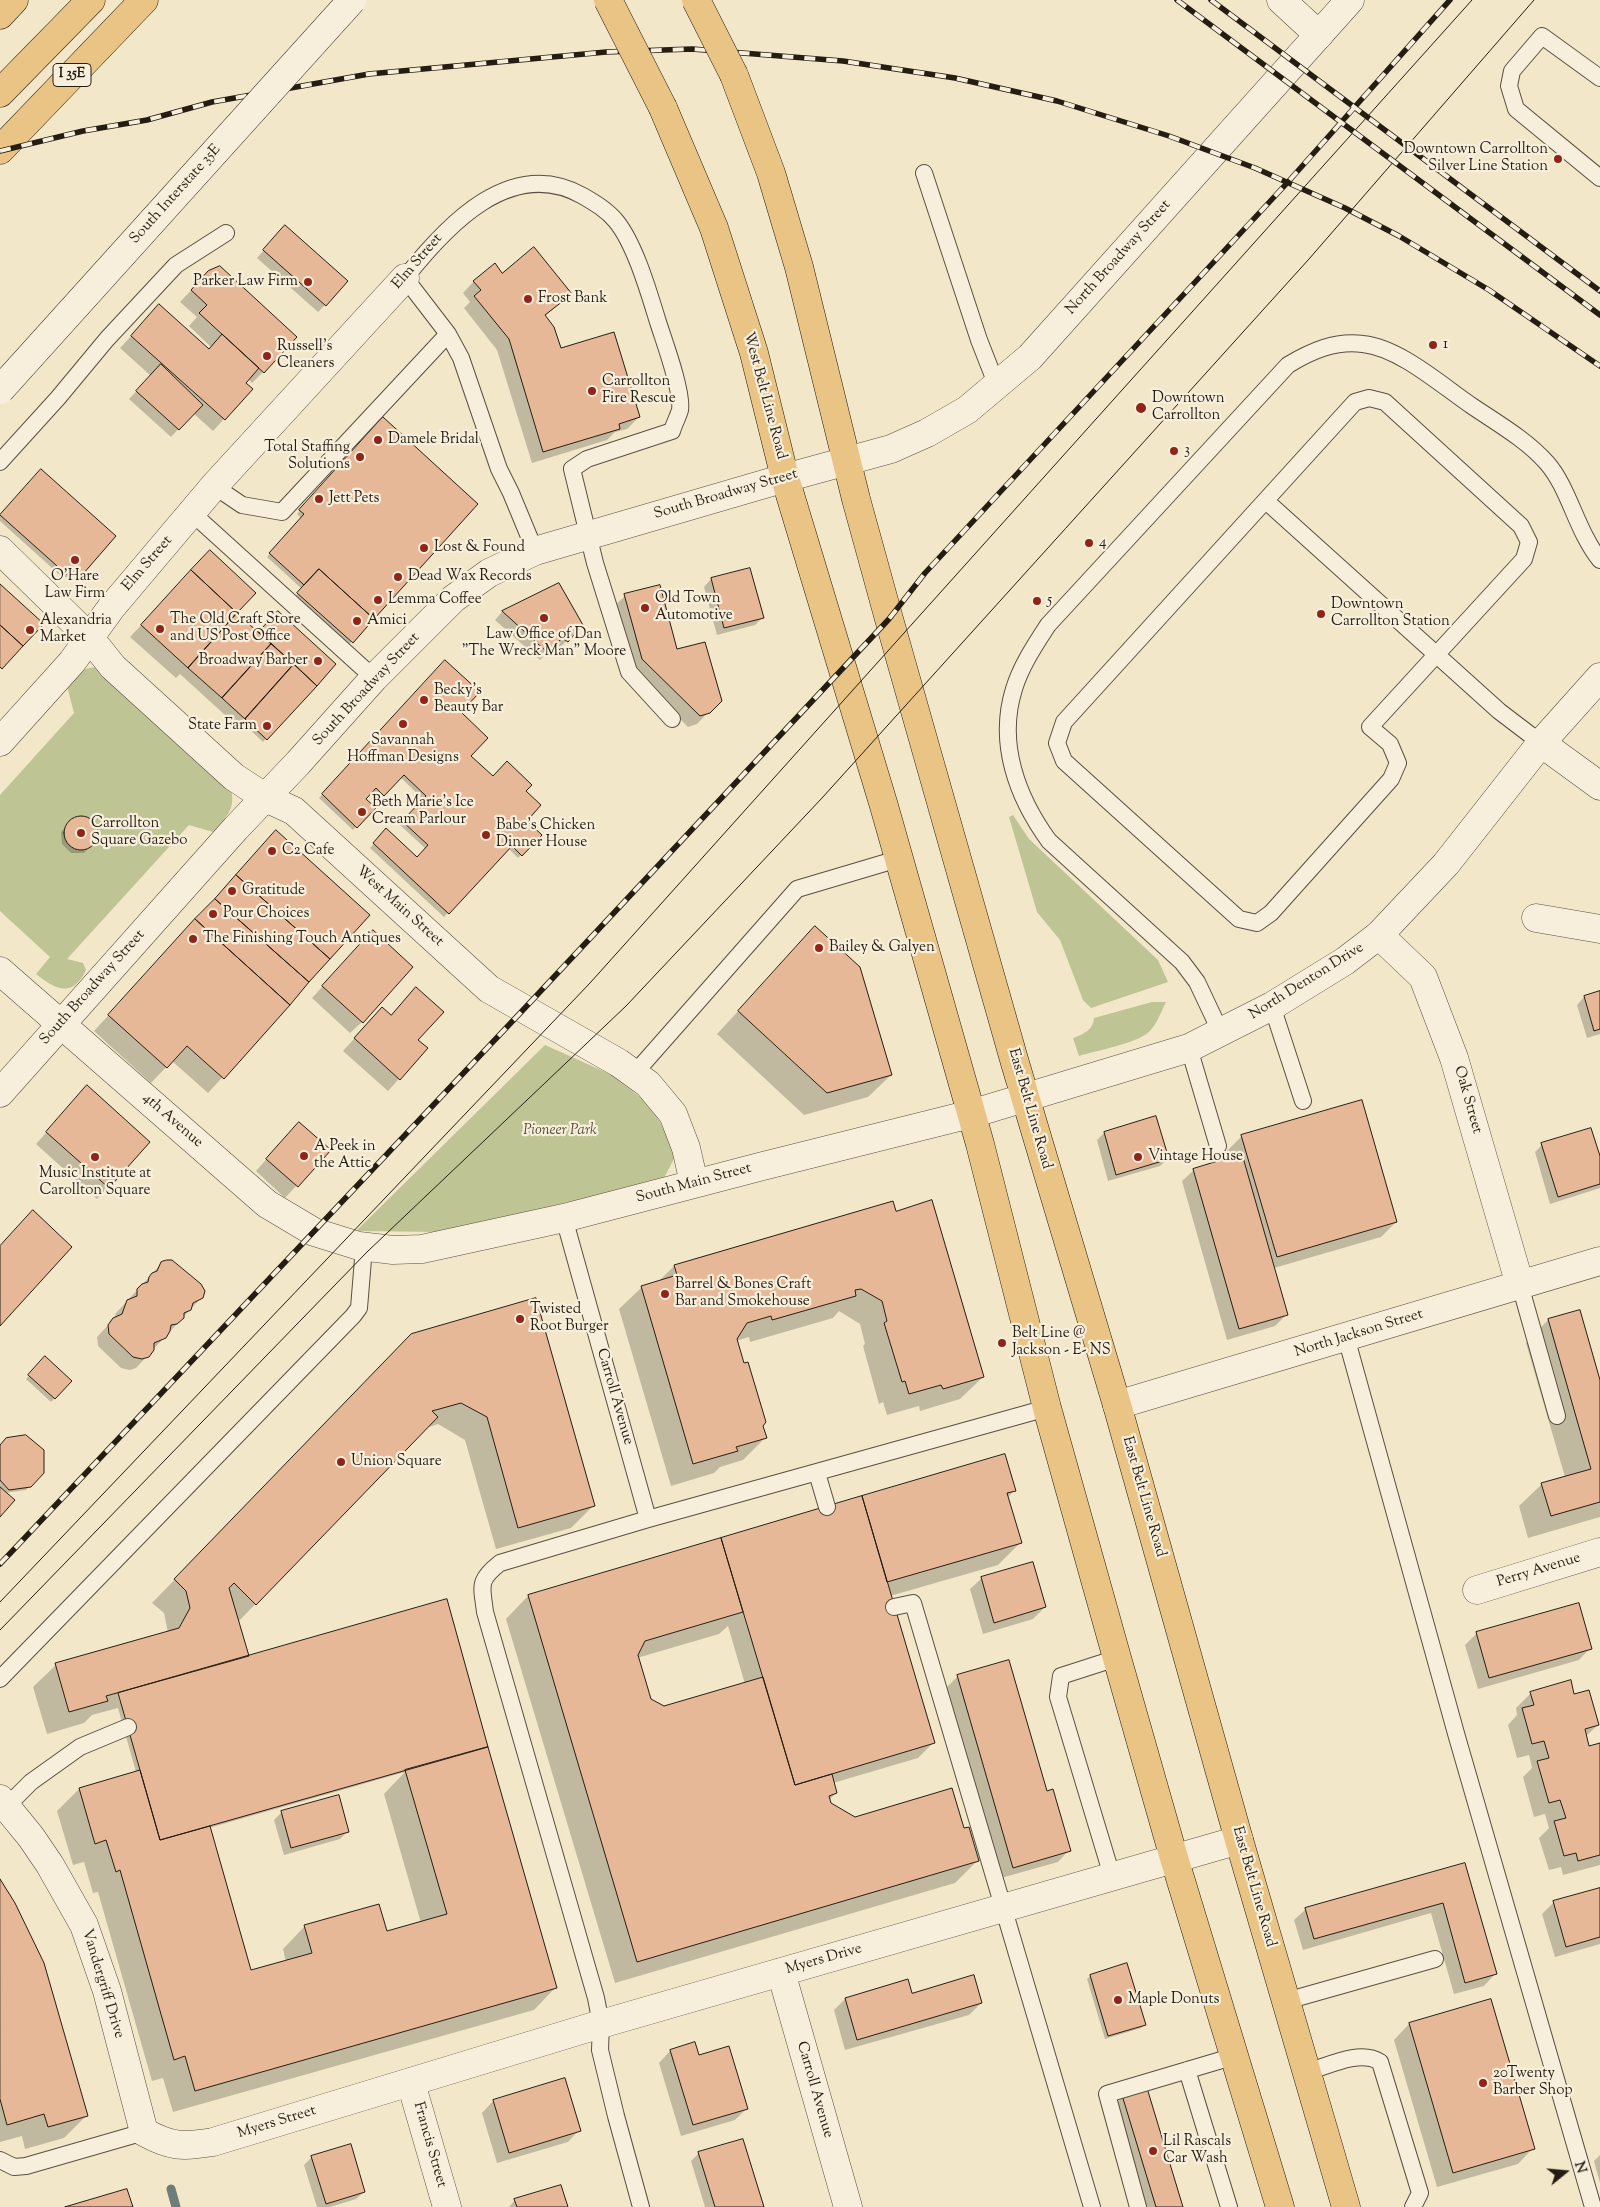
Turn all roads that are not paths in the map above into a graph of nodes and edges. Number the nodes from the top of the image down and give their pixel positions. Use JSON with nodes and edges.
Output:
{"nodes":[{"id":1,"x":14,"y":0,"type":"edge"},
{"id":2,"x":91,"y":0,"type":"edge"},
{"id":3,"x":144,"y":0,"type":"edge"},
{"id":4,"x":352,"y":0,"type":"edge"},
{"id":5,"x":608,"y":0,"type":"edge"},
{"id":6,"x":696,"y":0,"type":"edge"},
{"id":7,"x":1281,"y":0,"type":"edge"},
{"id":8,"x":1350,"y":0,"type":"edge"},
{"id":9,"x":0,"y":15,"type":"edge"},
{"id":10,"x":1319,"y":35,"type":"junction"},
{"id":11,"x":1600,"y":78,"type":"edge"},
{"id":12,"x":0,"y":93,"type":"edge"},
{"id":13,"x":0,"y":150,"type":"edge"},
{"id":14,"x":924,"y":173,"type":"dead end"},
{"id":15,"x":1600,"y":178,"type":"edge"},
{"id":16,"x":226,"y":233,"type":"dead end"},
{"id":17,"x":405,"y":278,"type":"junction"},
{"id":18,"x":448,"y":334,"type":"junction"},
{"id":19,"x":997,"y":386,"type":"junction"},
{"id":20,"x":0,"y":390,"type":"edge"},
{"id":21,"x":847,"y":461,"type":"junction"},
{"id":22,"x":0,"y":462,"type":"edge"},
{"id":23,"x":785,"y":478,"type":"junction"},
{"id":24,"x":214,"y":486,"type":"junction"},
{"id":25,"x":1266,"y":501,"type":"junction"},
{"id":26,"x":192,"y":513,"type":"junction"},
{"id":27,"x":588,"y":536,"type":"junction"},
{"id":28,"x":0,"y":550,"type":"edge"},
{"id":29,"x":535,"y":551,"type":"junction"},
{"id":30,"x":1600,"y":560,"type":"edge"},
{"id":31,"x":89,"y":637,"type":"junction"},
{"id":32,"x":1436,"y":654,"type":"junction"},
{"id":33,"x":1600,"y":677,"type":"edge"},
{"id":34,"x":374,"y":678,"type":"junction"},
{"id":35,"x":672,"y":719,"type":"dead end"},
{"id":36,"x":0,"y":742,"type":"edge"},
{"id":37,"x":1541,"y":743,"type":"junction"},
{"id":38,"x":1600,"y":786,"type":"edge"},
{"id":39,"x":266,"y":798,"type":"junction"},
{"id":40,"x":898,"y":859,"type":"junction"},
{"id":41,"x":1536,"y":918,"type":"dead end"},
{"id":42,"x":1600,"y":929,"type":"edge"},
{"id":43,"x":1379,"y":935,"type":"junction"},
{"id":44,"x":0,"y":971,"type":"edge"},
{"id":45,"x":1272,"y":1006,"type":"junction"},
{"id":46,"x":61,"y":1024,"type":"junction"},
{"id":47,"x":1221,"y":1033,"type":"junction"},
{"id":48,"x":1189,"y":1048,"type":"junction"},
{"id":49,"x":634,"y":1074,"type":"junction"},
{"id":50,"x":0,"y":1093,"type":"edge"},
{"id":51,"x":1026,"y":1099,"type":"junction"},
{"id":52,"x":1302,"y":1101,"type":"dead end"},
{"id":53,"x":972,"y":1114,"type":"junction"},
{"id":54,"x":1218,"y":1146,"type":"dead end"},
{"id":55,"x":694,"y":1183,"type":"junction"},
{"id":56,"x":564,"y":1218,"type":"junction"},
{"id":57,"x":361,"y":1246,"type":"junction"},
{"id":58,"x":1600,"y":1261,"type":"edge"},
{"id":59,"x":1520,"y":1285,"type":"junction"},
{"id":60,"x":1346,"y":1337,"type":"junction"},
{"id":61,"x":1117,"y":1405,"type":"junction"},
{"id":62,"x":1047,"y":1408,"type":"junction"},
{"id":63,"x":1557,"y":1416,"type":"dead end"},
{"id":64,"x":818,"y":1473,"type":"junction"},
{"id":65,"x":827,"y":1507,"type":"dead end"},
{"id":66,"x":648,"y":1519,"type":"junction"},
{"id":67,"x":1600,"y":1552,"type":"edge"},
{"id":68,"x":1477,"y":1590,"type":"dead end"},
{"id":69,"x":894,"y":1607,"type":"dead end"},
{"id":70,"x":1117,"y":1658,"type":"junction"},
{"id":71,"x":0,"y":1679,"type":"edge"},
{"id":72,"x":128,"y":1727,"type":"dead end"},
{"id":73,"x":4,"y":1803,"type":"edge"},
{"id":74,"x":1239,"y":1840,"type":"junction"},
{"id":75,"x":1174,"y":1858,"type":"junction"},
{"id":76,"x":1112,"y":1876,"type":"junction"},
{"id":77,"x":1003,"y":1908,"type":"junction"},
{"id":78,"x":1435,"y":1959,"type":"dead end"},
{"id":79,"x":781,"y":1972,"type":"junction"},
{"id":80,"x":1286,"y":2002,"type":"junction"},
{"id":81,"x":601,"y":2024,"type":"junction"},
{"id":82,"x":1235,"y":2056,"type":"junction"},
{"id":83,"x":1187,"y":2070,"type":"junction"},
{"id":84,"x":1307,"y":2072,"type":"junction"},
{"id":85,"x":411,"y":2083,"type":"junction"},
{"id":86,"x":144,"y":2132,"type":"junction"},
{"id":87,"x":0,"y":2160,"type":"edge"},
{"id":88,"x":447,"y":2207,"type":"edge"},
{"id":89,"x":642,"y":2207,"type":"edge"},
{"id":90,"x":848,"y":2207,"type":"edge"},
{"id":91,"x":1092,"y":2207,"type":"edge"},
{"id":92,"x":1138,"y":2207,"type":"edge"},
{"id":93,"x":1229,"y":2207,"type":"edge"},
{"id":94,"x":1278,"y":2207,"type":"edge"},
{"id":95,"x":1346,"y":2207,"type":"edge"},
{"id":96,"x":1413,"y":2207,"type":"edge"},
{"id":97,"x":1593,"y":2207,"type":"edge"}],
"edges":[{"from":1,"to":9,"type":"main road"},
{"from":2,"to":12,"type":"main road"},
{"from":3,"to":13,"type":"main road","number":"I 35E"},
{"from":4,"to":20,"type":"street","name":"South Interstate 35E","bridge":true},
{"from":5,"to":23,"type":"main road","name":"West Belt Line Road","bridge":true},
{"from":6,"to":21,"type":"main road","bridge":true},
{"from":7,"to":10,"type":"street"},
{"from":8,"to":10,"type":"street","name":"North Broadway Street"},
{"from":10,"to":19,"type":"street","name":"North Broadway Street"},
{"from":11,"to":15,"type":"lane"},
{"from":14,"to":19,"type":"lane"},
{"from":16,"to":22,"type":"lane"},
{"from":17,"to":18,"type":"lane"},
{"from":17,"to":24,"type":"street","name":"Elm Street"},
{"from":17,"to":27,"type":"lane","name":"Elm Street"},
{"from":18,"to":24,"type":"lane"},
{"from":18,"to":29,"type":"lane"},
{"from":19,"to":21,"type":"street","name":"North Broadway Street"},
{"from":21,"to":23,"type":"street","name":"South Broadway Street"},
{"from":21,"to":51,"type":"main road","name":"East Belt Line Road"},
{"from":23,"to":27,"type":"street","name":"South Broadway Street"},
{"from":23,"to":40,"type":"main road","name":"West Belt Line Road"},
{"from":24,"to":26,"type":"street","name":"Elm Street"},
{"from":25,"to":32,"type":"lane"},
{"from":25,"to":32,"type":"lane"},
{"from":25,"to":32,"type":"lane"},
{"from":26,"to":31,"type":"street","name":"Elm Street"},
{"from":26,"to":34,"type":"lane"},
{"from":27,"to":29,"type":"street","name":"South Broadway Street"},
{"from":27,"to":35,"type":"lane"},
{"from":28,"to":31,"type":"street","name":"West Main Street"},
{"from":29,"to":34,"type":"street","name":"South Broadway Street"},
{"from":30,"to":47,"type":"lane"},
{"from":31,"to":36,"type":"street","name":"Elm Street"},
{"from":31,"to":39,"type":"street","name":"West Main Street"},
{"from":32,"to":37,"type":"lane"},
{"from":33,"to":37,"type":"street","name":"North Denton Drive"},
{"from":34,"to":39,"type":"street","name":"South Broadway Street"},
{"from":37,"to":38,"type":"street"},
{"from":37,"to":43,"type":"street","name":"North Denton Drive"},
{"from":39,"to":46,"type":"street","name":"South Broadway Street"},
{"from":39,"to":49,"type":"street","name":"West Main Street"},
{"from":40,"to":49,"type":"lane"},
{"from":40,"to":53,"type":"main road"},
{"from":41,"to":42,"type":"street"},
{"from":43,"to":45,"type":"street","name":"North Denton Drive"},
{"from":43,"to":59,"type":"street","name":"Oak Street"},
{"from":44,"to":46,"type":"street","name":"4th Avenue"},
{"from":45,"to":47,"type":"street","name":"North Denton Drive"},
{"from":45,"to":52,"type":"lane"},
{"from":46,"to":50,"type":"street","name":"South Broadway Street"},
{"from":46,"to":57,"type":"street","name":"4th Avenue"},
{"from":47,"to":48,"type":"street","name":"North Denton Drive"},
{"from":48,"to":51,"type":"street","name":"North Denton Drive"},
{"from":48,"to":54,"type":"lane"},
{"from":49,"to":55,"type":"street","name":"West Main Street"},
{"from":51,"to":53,"type":"street","name":"South Main Street"},
{"from":51,"to":61,"type":"main road","name":"East Belt Line Road"},
{"from":53,"to":55,"type":"street","name":"South Main Street"},
{"from":53,"to":62,"type":"main road"},
{"from":55,"to":56,"type":"street","name":"South Main Street"},
{"from":56,"to":57,"type":"street","name":"South Main Street"},
{"from":56,"to":66,"type":"lane","name":"Carroll Avenue"},
{"from":57,"to":71,"type":"lane"},
{"from":58,"to":59,"type":"street","name":"North Jackson Street"},
{"from":59,"to":60,"type":"street","name":"North Jackson Street"},
{"from":59,"to":63,"type":"lane"},
{"from":60,"to":61,"type":"street","name":"North Jackson Street"},
{"from":60,"to":97,"type":"lane"},
{"from":61,"to":74,"type":"main road","name":"East Belt Line Road"},
{"from":62,"to":64,"type":"lane"},
{"from":62,"to":70,"type":"main road"},
{"from":64,"to":65,"type":"lane"},
{"from":64,"to":66,"type":"lane"},
{"from":66,"to":81,"type":"lane"},
{"from":67,"to":68,"type":"street","name":"Perry Avenue"},
{"from":69,"to":77,"type":"lane"},
{"from":70,"to":75,"type":"main road"},
{"from":70,"to":76,"type":"lane"},
{"from":72,"to":73,"type":"lane"},
{"from":73,"to":86,"type":"street","name":"Vandergriff Drive"},
{"from":74,"to":75,"type":"street","name":"Myers Drive"},
{"from":74,"to":80,"type":"main road","name":"East Belt Line Road"},
{"from":75,"to":76,"type":"street","name":"Myers Drive"},
{"from":75,"to":82,"type":"main road"},
{"from":76,"to":77,"type":"street","name":"Myers Drive"},
{"from":77,"to":79,"type":"street","name":"Myers Drive"},
{"from":77,"to":91,"type":"lane"},
{"from":78,"to":80,"type":"lane"},
{"from":79,"to":81,"type":"street","name":"Myers Drive"},
{"from":79,"to":90,"type":"street","name":"Carroll Avenue"},
{"from":80,"to":84,"type":"main road","name":"East Belt Line Road"},
{"from":81,"to":85,"type":"street","name":"Myers Drive"},
{"from":81,"to":89,"type":"lane"},
{"from":82,"to":83,"type":"lane"},
{"from":82,"to":94,"type":"main road"},
{"from":83,"to":92,"type":"lane"},
{"from":83,"to":93,"type":"lane"},
{"from":84,"to":95,"type":"main road","name":"East Belt Line Road"},
{"from":84,"to":96,"type":"lane"},
{"from":85,"to":86,"type":"street","name":"Myers Street"},
{"from":85,"to":88,"type":"street","name":"Francis Street"},
{"from":86,"to":87,"type":"lane"}]}
